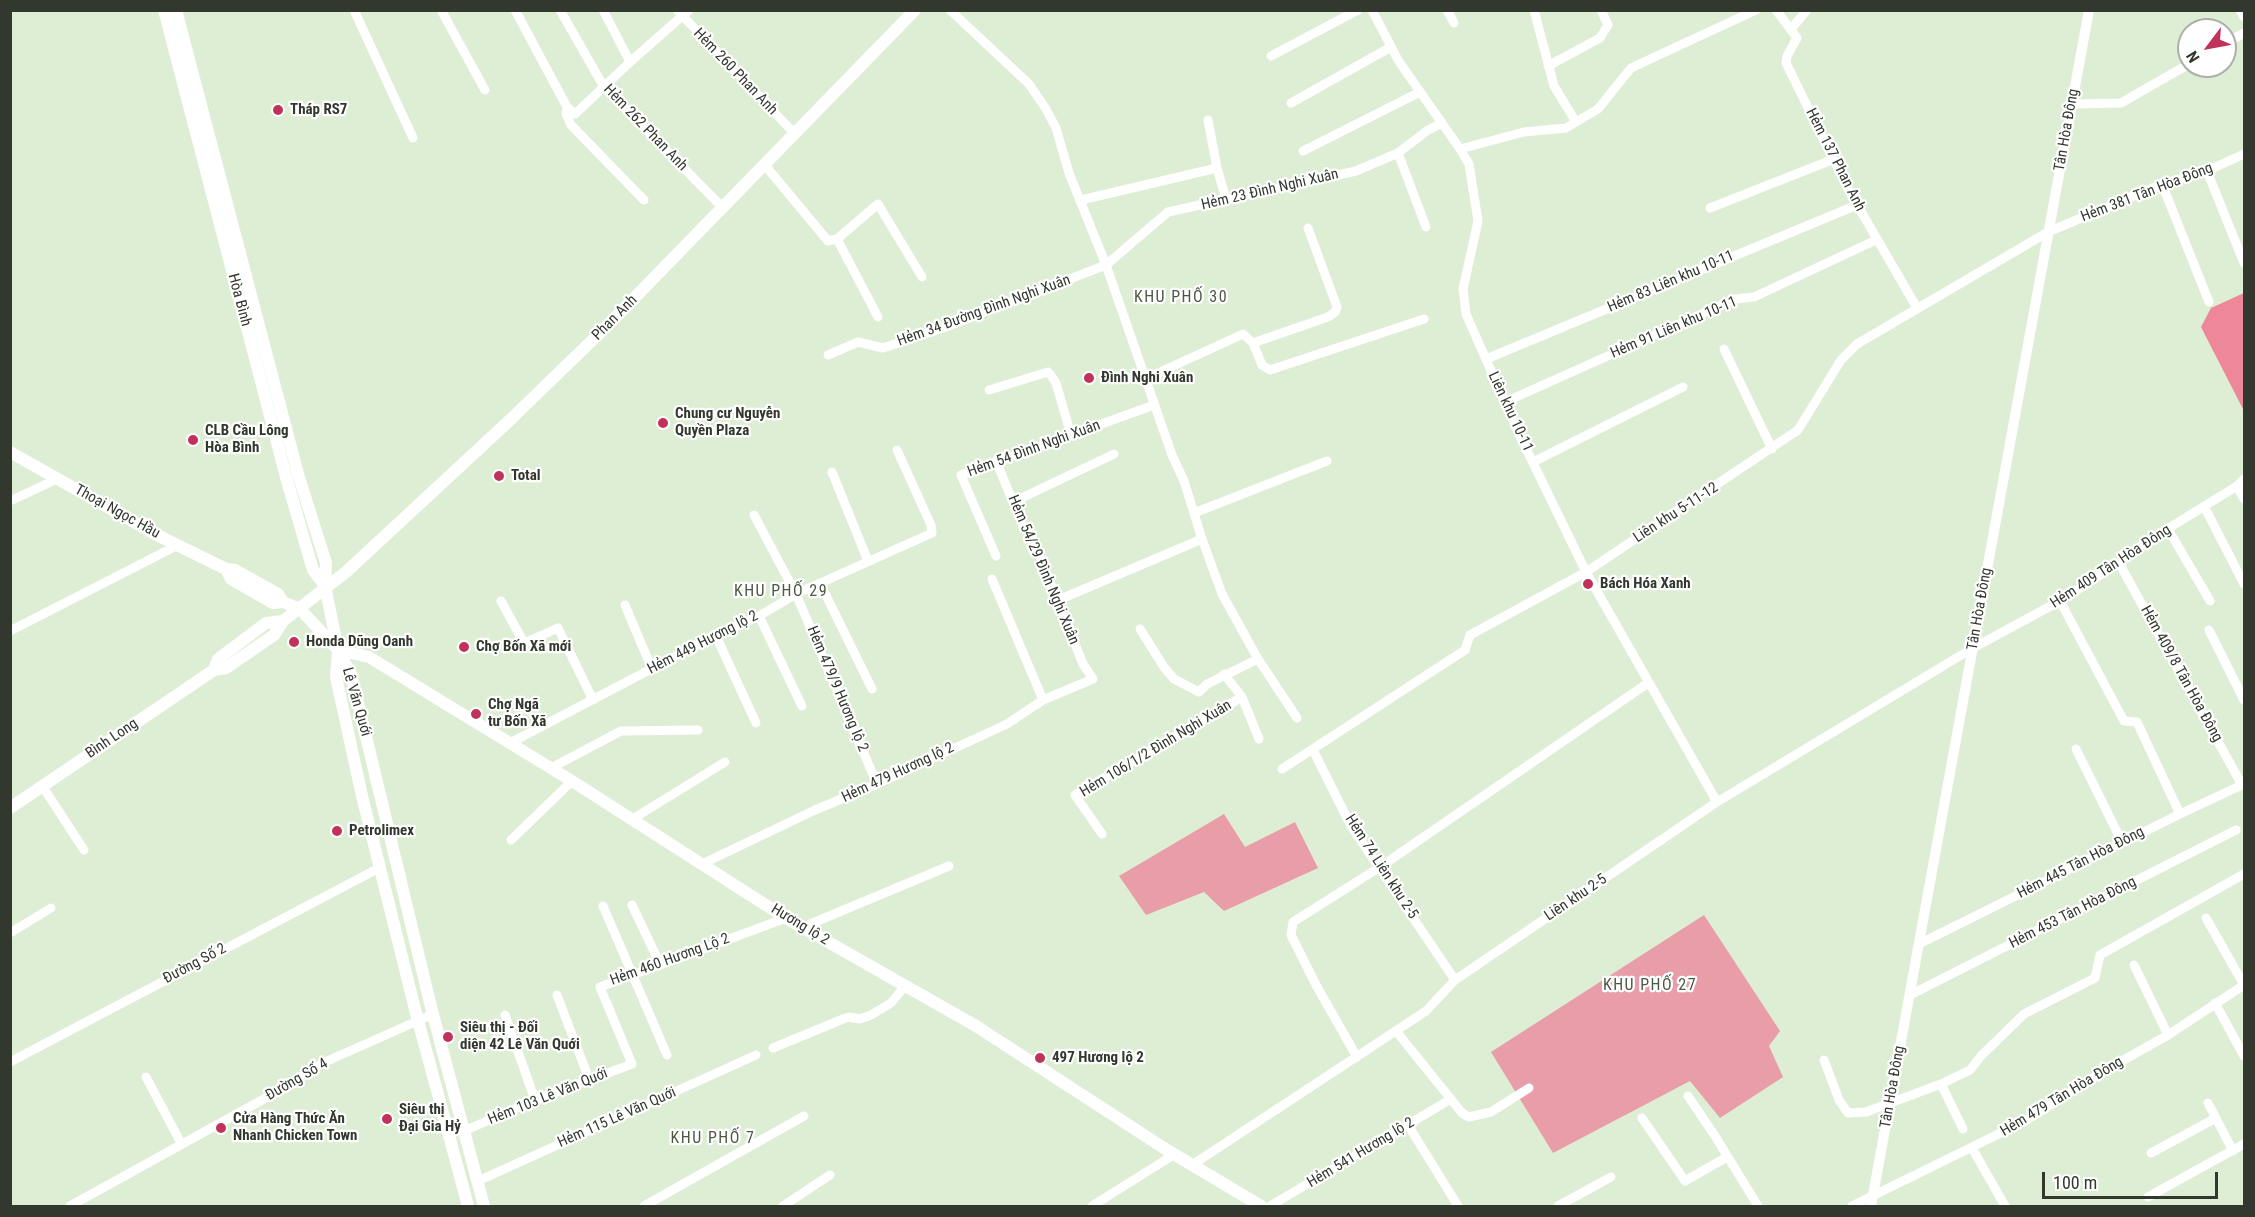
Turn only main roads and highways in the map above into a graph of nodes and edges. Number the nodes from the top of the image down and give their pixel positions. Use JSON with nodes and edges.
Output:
{"nodes":[{"id":1,"x":164,"y":10,"type":"edge"},
{"id":2,"x":176,"y":10,"type":"edge"},
{"id":3,"x":915,"y":10,"type":"edge"},
{"id":4,"x":210,"y":163,"type":"junction"},
{"id":5,"x":10,"y":452,"type":"edge"},
{"id":6,"x":325,"y":586,"type":"junction"},
{"id":7,"x":300,"y":609,"type":"junction"},
{"id":8,"x":338,"y":650,"type":"junction"},
{"id":9,"x":10,"y":808,"type":"edge"},
{"id":10,"x":468,"y":1206,"type":"edge"},
{"id":11,"x":484,"y":1206,"type":"edge"},
{"id":12,"x":1261,"y":1206,"type":"edge"}],
"edges":[{"from":1,"to":4,"type":"main road","name":"Hòa Bình"},
{"from":2,"to":4,"type":"main road","name":"Hòa Bình"},
{"from":3,"to":6,"type":"main road","name":"Phan Anh"},
{"from":4,"to":6,"type":"main road","name":"Hòa Bình"},
{"from":5,"to":7,"type":"main road","name":"Thoại Ngọc Hầu"},
{"from":6,"to":7,"type":"main road","name":"Phan Anh"},
{"from":6,"to":8,"type":"main road","name":"Hòa Bình"},
{"from":7,"to":8,"type":"main road","name":"Thoại Ngọc Hầu"},
{"from":7,"to":9,"type":"main road","name":"Bình Long"},
{"from":8,"to":10,"type":"main road","name":"Lê Văn Quới"},
{"from":8,"to":11,"type":"main road","name":"Lê Văn Quới"},
{"from":8,"to":12,"type":"main road","name":"Hương lộ 2"}]}
